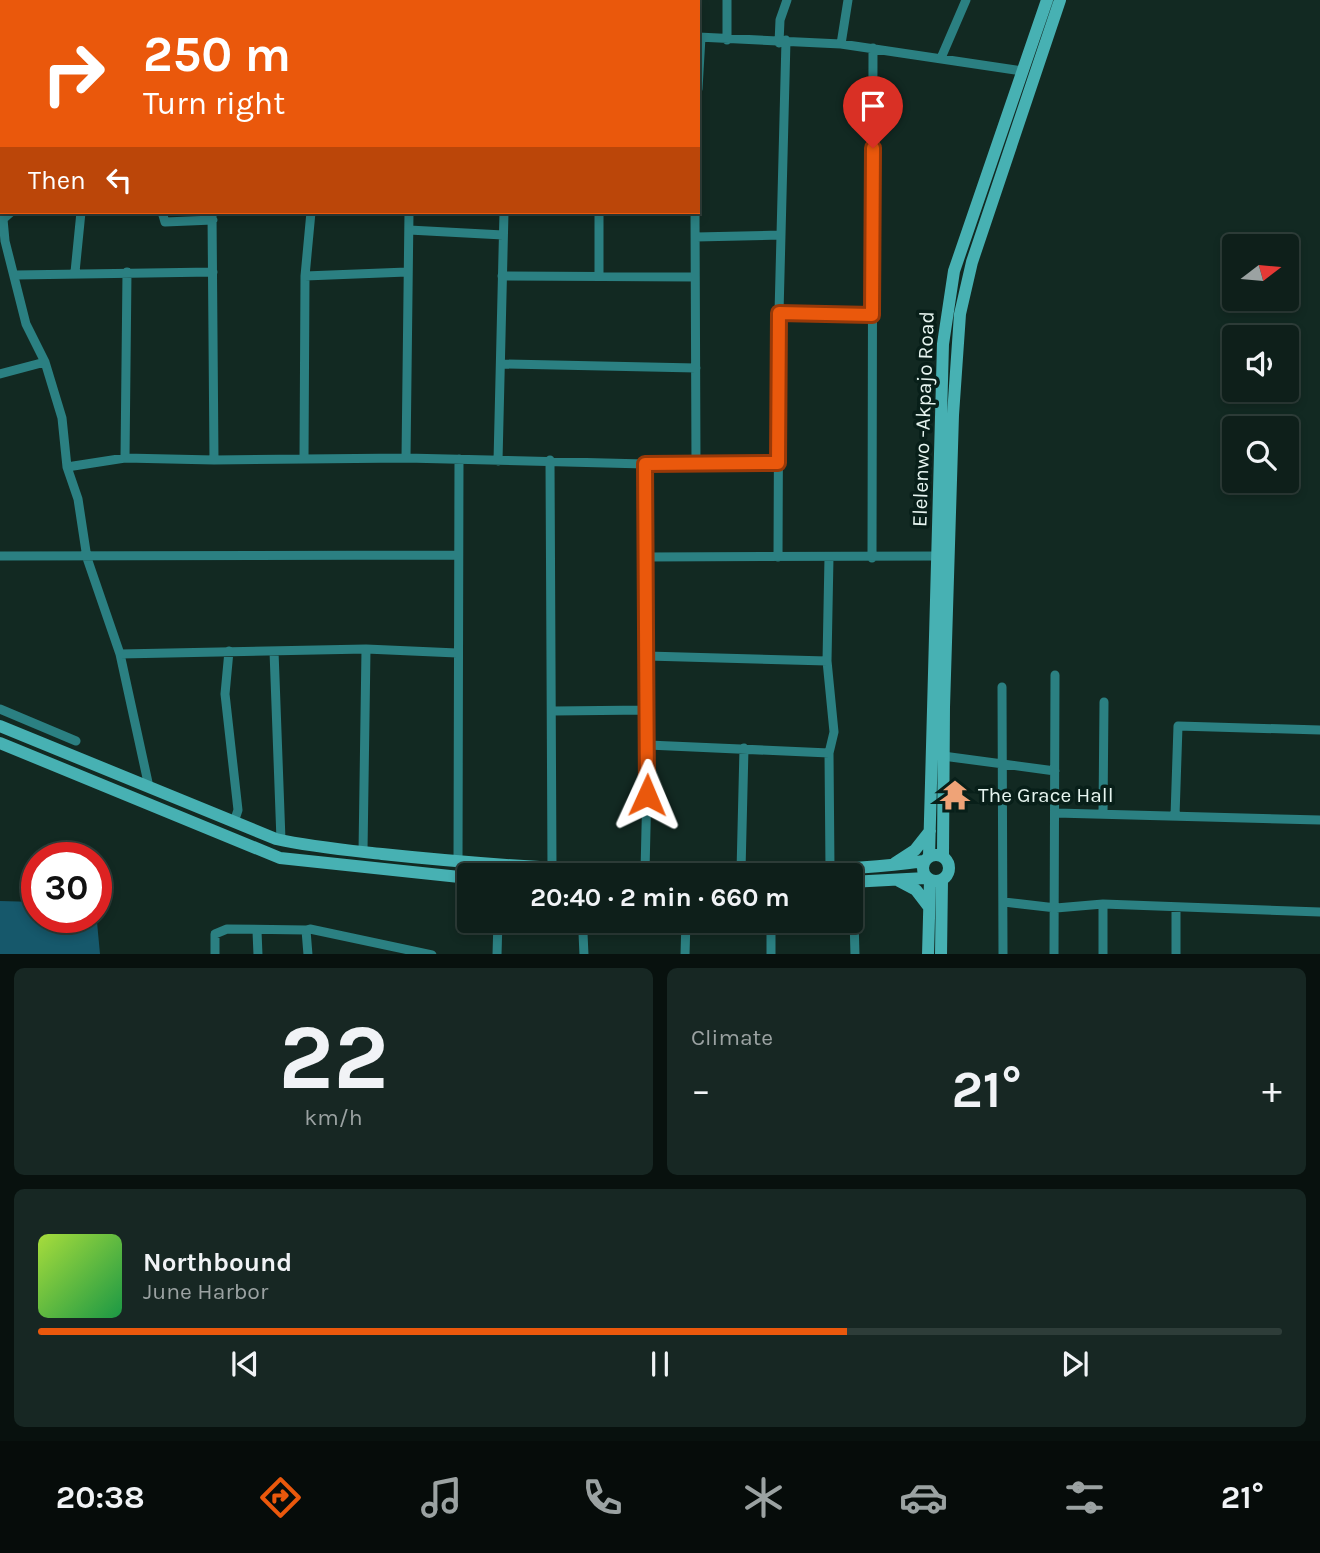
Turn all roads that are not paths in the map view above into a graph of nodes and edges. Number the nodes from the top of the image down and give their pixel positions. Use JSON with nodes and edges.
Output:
{"nodes":[{"id":1,"x":727,"y":0,"type":"edge"},
{"id":2,"x":787,"y":0,"type":"edge"},
{"id":3,"x":848,"y":0,"type":"edge"},
{"id":4,"x":966,"y":0,"type":"edge"},
{"id":5,"x":1047,"y":0,"type":"edge"},
{"id":6,"x":1060,"y":0,"type":"edge"},
{"id":7,"x":700,"y":37,"type":"edge"},
{"id":8,"x":727,"y":40,"type":"junction"},
{"id":9,"x":782,"y":41,"type":"junction"},
{"id":10,"x":841,"y":44,"type":"junction"},
{"id":11,"x":873,"y":48,"type":"junction"},
{"id":12,"x":940,"y":58,"type":"junction"},
{"id":13,"x":1023,"y":71,"type":"junction"},
{"id":14,"x":9,"y":214,"type":"edge"},
{"id":15,"x":81,"y":214,"type":"edge"},
{"id":16,"x":163,"y":214,"type":"edge"},
{"id":17,"x":311,"y":214,"type":"edge"},
{"id":18,"x":410,"y":214,"type":"edge"},
{"id":19,"x":503,"y":214,"type":"edge"},
{"id":20,"x":598,"y":214,"type":"edge"},
{"id":21,"x":695,"y":214,"type":"edge"},
{"id":22,"x":212,"y":216,"type":"edge"},
{"id":23,"x":409,"y":230,"type":"junction"},
{"id":24,"x":780,"y":235,"type":"junction"},
{"id":25,"x":503,"y":236,"type":"junction"},
{"id":26,"x":696,"y":237,"type":"junction"},
{"id":27,"x":4,"y":253,"type":"edge"},
{"id":28,"x":75,"y":272,"type":"junction"},
{"id":29,"x":127,"y":272,"type":"junction"},
{"id":30,"x":213,"y":272,"type":"junction"},
{"id":31,"x":407,"y":272,"type":"junction"},
{"id":32,"x":16,"y":275,"type":"junction"},
{"id":33,"x":599,"y":275,"type":"junction"},
{"id":34,"x":304,"y":276,"type":"junction"},
{"id":35,"x":502,"y":276,"type":"junction"},
{"id":36,"x":695,"y":277,"type":"junction"},
{"id":37,"x":779,"y":313,"type":"junction"},
{"id":38,"x":872,"y":315,"type":"junction"},
{"id":39,"x":45,"y":362,"type":"junction"},
{"id":40,"x":502,"y":364,"type":"junction"},
{"id":41,"x":696,"y":368,"type":"junction"},
{"id":42,"x":0,"y":374,"type":"edge"},
{"id":43,"x":125,"y":458,"type":"junction"},
{"id":44,"x":406,"y":458,"type":"junction"},
{"id":45,"x":304,"y":459,"type":"junction"},
{"id":46,"x":459,"y":459,"type":"junction"},
{"id":47,"x":214,"y":460,"type":"junction"},
{"id":48,"x":550,"y":460,"type":"junction"},
{"id":49,"x":498,"y":461,"type":"junction"},
{"id":50,"x":696,"y":463,"type":"junction"},
{"id":51,"x":778,"y":463,"type":"junction"},
{"id":52,"x":645,"y":464,"type":"junction"},
{"id":53,"x":67,"y":467,"type":"junction"},
{"id":54,"x":457,"y":555,"type":"junction"},
{"id":55,"x":0,"y":556,"type":"edge"},
{"id":56,"x":937,"y":556,"type":"junction"},
{"id":57,"x":647,"y":557,"type":"junction"},
{"id":58,"x":778,"y":557,"type":"junction"},
{"id":59,"x":829,"y":557,"type":"junction"},
{"id":60,"x":87,"y":558,"type":"junction"},
{"id":61,"x":872,"y":558,"type":"junction"},
{"id":62,"x":366,"y":649,"type":"junction"},
{"id":63,"x":229,"y":651,"type":"junction"},
{"id":64,"x":274,"y":651,"type":"junction"},
{"id":65,"x":457,"y":653,"type":"junction"},
{"id":66,"x":120,"y":654,"type":"junction"},
{"id":67,"x":647,"y":656,"type":"junction"},
{"id":68,"x":828,"y":661,"type":"junction"},
{"id":69,"x":1055,"y":675,"type":"dead end"},
{"id":70,"x":1002,"y":687,"type":"dead end"},
{"id":71,"x":1104,"y":702,"type":"dead end"},
{"id":72,"x":0,"y":709,"type":"edge"},
{"id":73,"x":648,"y":710,"type":"junction"},
{"id":74,"x":554,"y":711,"type":"junction"},
{"id":75,"x":0,"y":726,"type":"edge"},
{"id":76,"x":1320,"y":730,"type":"edge"},
{"id":77,"x":76,"y":741,"type":"dead end"},
{"id":78,"x":0,"y":743,"type":"edge"},
{"id":79,"x":648,"y":745,"type":"junction"},
{"id":80,"x":744,"y":748,"type":"junction"},
{"id":81,"x":829,"y":753,"type":"junction"},
{"id":82,"x":943,"y":756,"type":"junction"},
{"id":83,"x":1003,"y":764,"type":"junction"},
{"id":84,"x":1055,"y":771,"type":"junction"},
{"id":85,"x":149,"y":787,"type":"junction"},
{"id":86,"x":1056,"y":813,"type":"junction"},
{"id":87,"x":1103,"y":814,"type":"junction"},
{"id":88,"x":1175,"y":816,"type":"junction"},
{"id":89,"x":1320,"y":820,"type":"edge"},
{"id":90,"x":234,"y":822,"type":"junction"},
{"id":91,"x":930,"y":831,"type":"junction"},
{"id":92,"x":281,"y":840,"type":"junction"},
{"id":93,"x":363,"y":852,"type":"junction"},
{"id":94,"x":943,"y":856,"type":"junction"},
{"id":95,"x":927,"y":859,"type":"junction"},
{"id":96,"x":458,"y":863,"type":"joint"},
{"id":97,"x":552,"y":863,"type":"edge"},
{"id":98,"x":645,"y":863,"type":"edge"},
{"id":99,"x":741,"y":863,"type":"edge"},
{"id":100,"x":830,"y":863,"type":"edge"},
{"id":101,"x":892,"y":864,"type":"junction"},
{"id":102,"x":863,"y":866,"type":"edge"},
{"id":103,"x":457,"y":877,"type":"edge"},
{"id":104,"x":933,"y":879,"type":"junction"},
{"id":105,"x":899,"y":881,"type":"junction"},
{"id":106,"x":863,"y":882,"type":"edge"},
{"id":107,"x":1004,"y":902,"type":"junction"},
{"id":108,"x":1103,"y":904,"type":"junction"},
{"id":109,"x":929,"y":907,"type":"junction"},
{"id":110,"x":1177,"y":907,"type":"junction"},
{"id":111,"x":1056,"y":908,"type":"junction"},
{"id":112,"x":1320,"y":912,"type":"edge"},
{"id":113,"x":306,"y":930,"type":"junction"},
{"id":114,"x":257,"y":931,"type":"junction"},
{"id":115,"x":498,"y":933,"type":"edge"},
{"id":116,"x":583,"y":933,"type":"dead end"},
{"id":117,"x":686,"y":933,"type":"edge"},
{"id":118,"x":771,"y":933,"type":"edge"},
{"id":119,"x":854,"y":933,"type":"edge"},
{"id":120,"x":215,"y":954,"type":"edge"},
{"id":121,"x":258,"y":954,"type":"edge"},
{"id":122,"x":308,"y":954,"type":"edge"},
{"id":123,"x":426,"y":954,"type":"edge"},
{"id":124,"x":497,"y":954,"type":"edge"},
{"id":125,"x":584,"y":954,"type":"edge"},
{"id":126,"x":685,"y":954,"type":"edge"},
{"id":127,"x":771,"y":954,"type":"edge"},
{"id":128,"x":855,"y":954,"type":"edge"},
{"id":129,"x":928,"y":954,"type":"edge"},
{"id":130,"x":941,"y":954,"type":"edge"},
{"id":131,"x":1003,"y":954,"type":"edge"},
{"id":132,"x":1054,"y":954,"type":"edge"},
{"id":133,"x":1103,"y":954,"type":"edge"},
{"id":134,"x":1176,"y":954,"type":"edge"}],
"edges":[{"from":1,"to":8,"type":"street"},
{"from":2,"to":9,"type":"street"},
{"from":3,"to":10,"type":"street"},
{"from":4,"to":12,"type":"street"},
{"from":5,"to":13,"type":"main road","name":"Elelenwo -Akpajo Road"},
{"from":6,"to":82,"type":"main road","name":"Elelenwo -Akpajo Road"},
{"from":7,"to":8,"type":"street"},
{"from":8,"to":9,"type":"street"},
{"from":9,"to":10,"type":"street"},
{"from":9,"to":24,"type":"street"},
{"from":10,"to":11,"type":"street"},
{"from":11,"to":12,"type":"street"},
{"from":11,"to":38,"type":"street"},
{"from":12,"to":13,"type":"street"},
{"from":13,"to":56,"type":"main road","name":"Elelenwo -Akpajo Road"},
{"from":14,"to":27,"type":"street"},
{"from":15,"to":28,"type":"street"},
{"from":16,"to":22,"type":"street"},
{"from":17,"to":34,"type":"street"},
{"from":18,"to":23,"type":"street"},
{"from":19,"to":25,"type":"street"},
{"from":20,"to":33,"type":"street"},
{"from":21,"to":26,"type":"street"},
{"from":22,"to":30,"type":"street"},
{"from":23,"to":25,"type":"street"},
{"from":23,"to":31,"type":"street"},
{"from":24,"to":26,"type":"street"},
{"from":24,"to":37,"type":"street"},
{"from":25,"to":35,"type":"street"},
{"from":26,"to":36,"type":"street"},
{"from":27,"to":32,"type":"street"},
{"from":28,"to":29,"type":"street"},
{"from":28,"to":32,"type":"street"},
{"from":29,"to":30,"type":"street"},
{"from":29,"to":43,"type":"street"},
{"from":30,"to":47,"type":"street"},
{"from":31,"to":34,"type":"street"},
{"from":31,"to":44,"type":"street"},
{"from":32,"to":39,"type":"street"},
{"from":33,"to":35,"type":"street"},
{"from":33,"to":36,"type":"street"},
{"from":34,"to":45,"type":"street"},
{"from":35,"to":40,"type":"street"},
{"from":36,"to":41,"type":"street"},
{"from":37,"to":38,"type":"street"},
{"from":37,"to":51,"type":"street"},
{"from":38,"to":61,"type":"street"},
{"from":39,"to":42,"type":"street"},
{"from":39,"to":53,"type":"street"},
{"from":40,"to":41,"type":"street"},
{"from":40,"to":49,"type":"street"},
{"from":41,"to":50,"type":"street"},
{"from":43,"to":47,"type":"street"},
{"from":43,"to":53,"type":"street"},
{"from":44,"to":45,"type":"street"},
{"from":44,"to":46,"type":"street"},
{"from":45,"to":47,"type":"street"},
{"from":46,"to":49,"type":"street"},
{"from":46,"to":54,"type":"street"},
{"from":48,"to":49,"type":"street"},
{"from":48,"to":52,"type":"street"},
{"from":48,"to":74,"type":"street"},
{"from":50,"to":51,"type":"street"},
{"from":50,"to":52,"type":"street"},
{"from":51,"to":58,"type":"street"},
{"from":52,"to":57,"type":"street"},
{"from":53,"to":60,"type":"street"},
{"from":54,"to":60,"type":"street"},
{"from":54,"to":65,"type":"street"},
{"from":55,"to":60,"type":"street"},
{"from":56,"to":61,"type":"street"},
{"from":56,"to":91,"type":"main road","name":"Elelenwo -Akpajo Road"},
{"from":57,"to":58,"type":"street"},
{"from":57,"to":67,"type":"street"},
{"from":58,"to":59,"type":"street"},
{"from":59,"to":61,"type":"street"},
{"from":59,"to":68,"type":"street"},
{"from":60,"to":66,"type":"street"},
{"from":62,"to":64,"type":"street"},
{"from":62,"to":65,"type":"street"},
{"from":62,"to":93,"type":"street"},
{"from":63,"to":64,"type":"street"},
{"from":63,"to":66,"type":"street"},
{"from":63,"to":90,"type":"street"},
{"from":64,"to":92,"type":"street"},
{"from":65,"to":96,"type":"street"},
{"from":66,"to":85,"type":"street"},
{"from":67,"to":68,"type":"street"},
{"from":67,"to":73,"type":"street"},
{"from":68,"to":81,"type":"street"},
{"from":69,"to":84,"type":"street"},
{"from":70,"to":83,"type":"street"},
{"from":71,"to":87,"type":"street"},
{"from":72,"to":77,"type":"street"},
{"from":73,"to":74,"type":"street"},
{"from":73,"to":79,"type":"street"},
{"from":74,"to":97,"type":"street"},
{"from":75,"to":85,"type":"main road"},
{"from":76,"to":88,"type":"street"},
{"from":78,"to":103,"type":"main road"},
{"from":79,"to":80,"type":"street"},
{"from":79,"to":98,"type":"street"},
{"from":80,"to":81,"type":"street"},
{"from":80,"to":99,"type":"street"},
{"from":81,"to":100,"type":"street"},
{"from":82,"to":83,"type":"street"},
{"from":82,"to":94,"type":"main road","name":"Elelenwo -Akpajo Road"},
{"from":83,"to":84,"type":"street"},
{"from":83,"to":107,"type":"street"},
{"from":84,"to":86,"type":"street"},
{"from":85,"to":90,"type":"main road"},
{"from":86,"to":87,"type":"street"},
{"from":86,"to":111,"type":"street"},
{"from":87,"to":88,"type":"street"},
{"from":88,"to":89,"type":"street"},
{"from":90,"to":92,"type":"main road"},
{"from":91,"to":95,"type":"main road","name":"Elelenwo -Akpajo Road"},
{"from":91,"to":101,"type":"main road"},
{"from":92,"to":93,"type":"main road"},
{"from":93,"to":96,"type":"main road"},
{"from":94,"to":95,"type":"main road"},
{"from":94,"to":104,"type":"main road","name":"Elelenwo -Akpajo Road"},
{"from":95,"to":101,"type":"main road"},
{"from":95,"to":104,"type":"main road","name":"Elelenwo -Akpajo Road"},
{"from":101,"to":102,"type":"main road"},
{"from":104,"to":105,"type":"main road"},
{"from":104,"to":109,"type":"main road"},
{"from":104,"to":130,"type":"main road"},
{"from":105,"to":106,"type":"main road"},
{"from":105,"to":109,"type":"main road"},
{"from":107,"to":111,"type":"street"},
{"from":107,"to":131,"type":"street"},
{"from":108,"to":110,"type":"street"},
{"from":108,"to":111,"type":"street"},
{"from":108,"to":133,"type":"street"},
{"from":109,"to":129,"type":"main road"},
{"from":110,"to":112,"type":"street"},
{"from":110,"to":134,"type":"street"},
{"from":111,"to":132,"type":"street"},
{"from":113,"to":114,"type":"street"},
{"from":113,"to":122,"type":"street"},
{"from":113,"to":123,"type":"street"},
{"from":114,"to":120,"type":"street"},
{"from":114,"to":121,"type":"street"},
{"from":115,"to":124,"type":"street"},
{"from":116,"to":125,"type":"street"},
{"from":117,"to":126,"type":"street"},
{"from":118,"to":127,"type":"street"},
{"from":119,"to":128,"type":"street"}]}
